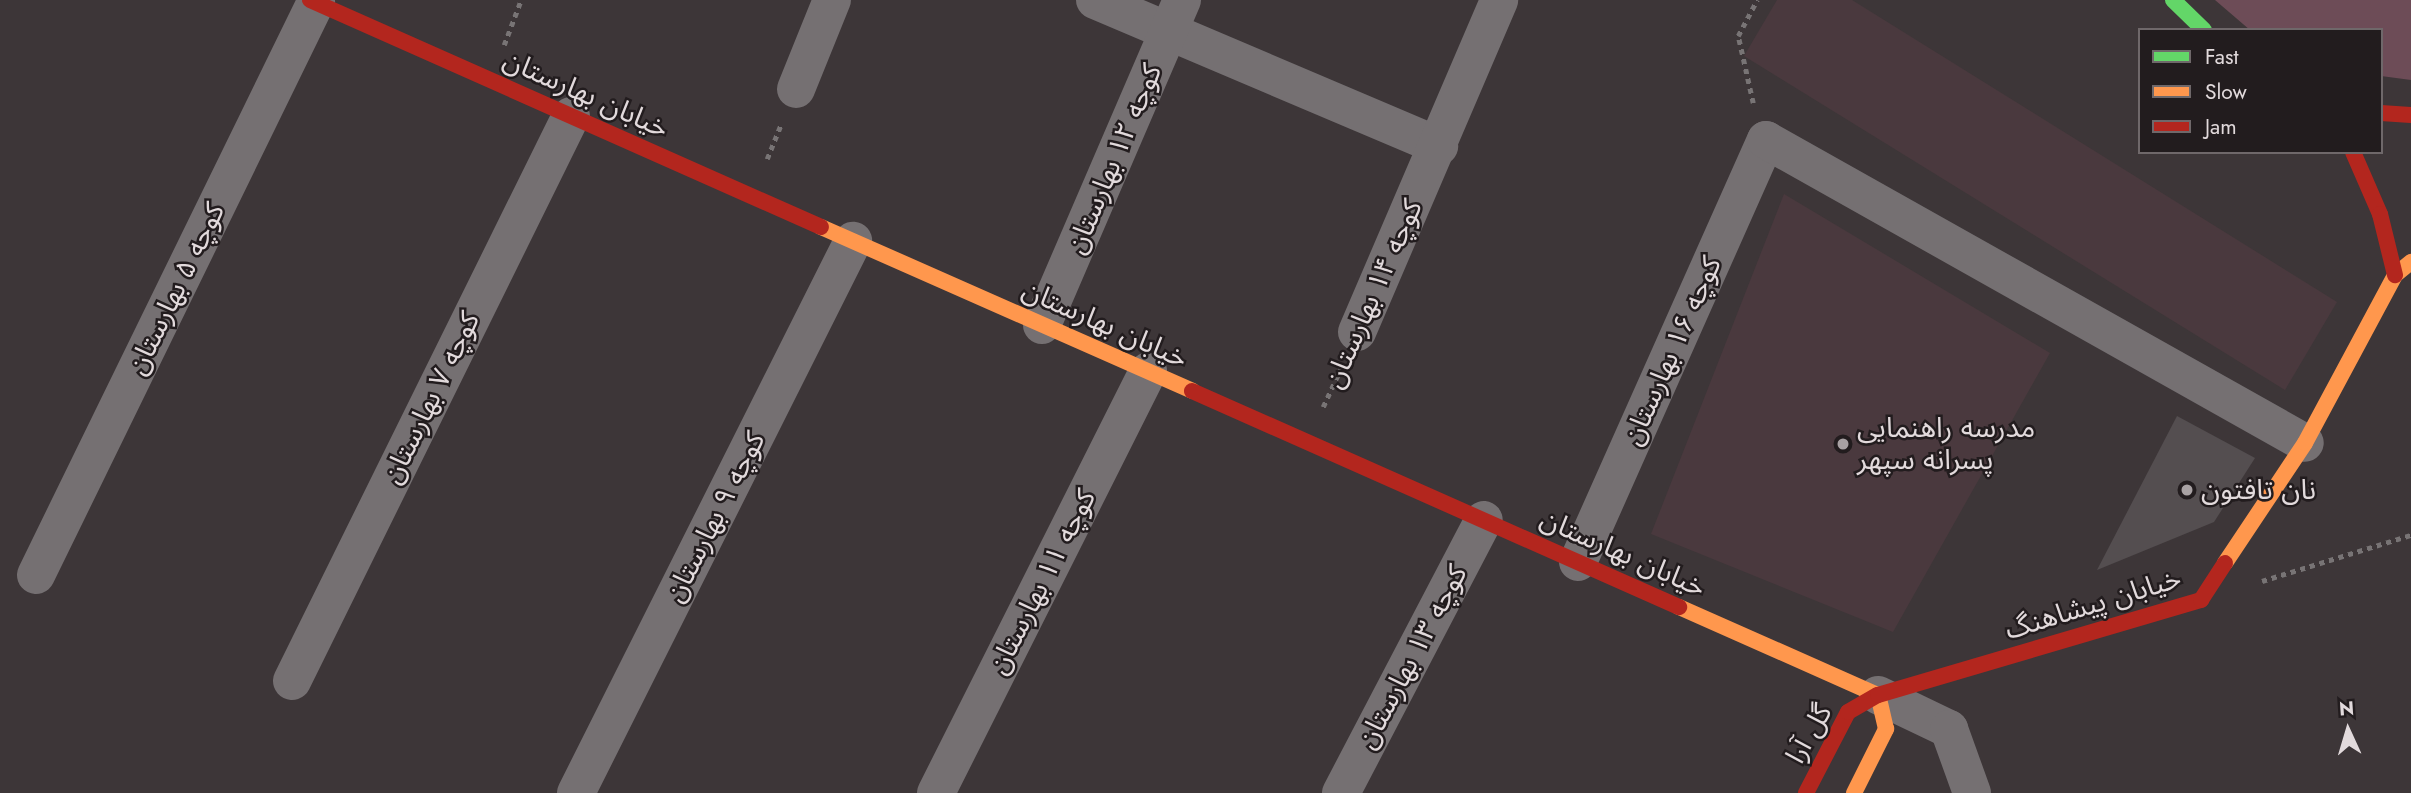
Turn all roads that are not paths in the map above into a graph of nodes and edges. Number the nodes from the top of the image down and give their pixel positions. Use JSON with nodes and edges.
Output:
{"nodes":[{"id":1,"x":832,"y":0,"type":"edge"},
{"id":2,"x":1095,"y":0,"type":"edge"},
{"id":3,"x":1499,"y":0,"type":"edge"},
{"id":4,"x":2172,"y":0,"type":"edge"},
{"id":5,"x":313,"y":1,"type":"edge"},
{"id":6,"x":1175,"y":16,"type":"edge"},
{"id":7,"x":2202,"y":28,"type":"edge"},
{"id":8,"x":796,"y":89,"type":"road end"},
{"id":9,"x":2383,"y":113,"type":"edge"},
{"id":10,"x":2411,"y":115,"type":"edge"},
{"id":11,"x":571,"y":116,"type":"junction"},
{"id":12,"x":1439,"y":146,"type":"junction"},
{"id":13,"x":2354,"y":154,"type":"edge"},
{"id":14,"x":853,"y":241,"type":"junction"},
{"id":15,"x":2411,"y":262,"type":"edge"},
{"id":16,"x":2395,"y":275,"type":"junction"},
{"id":17,"x":1042,"y":325,"type":"junction"},
{"id":18,"x":1357,"y":332,"type":"road end"},
{"id":19,"x":1148,"y":371,"type":"junction"},
{"id":20,"x":2305,"y":443,"type":"junction"},
{"id":21,"x":1483,"y":520,"type":"junction"},
{"id":22,"x":1578,"y":562,"type":"junction"},
{"id":23,"x":36,"y":575,"type":"dead end"},
{"id":24,"x":292,"y":681,"type":"dead end"},
{"id":25,"x":1878,"y":695,"type":"junction"},
{"id":26,"x":576,"y":793,"type":"edge"},
{"id":27,"x":936,"y":793,"type":"edge"},
{"id":28,"x":1341,"y":793,"type":"edge"},
{"id":29,"x":1806,"y":793,"type":"edge"},
{"id":30,"x":1854,"y":793,"type":"edge"},
{"id":31,"x":1972,"y":793,"type":"edge"}],
"edges":[{"from":1,"to":8,"type":"street"},
{"from":2,"to":6,"type":"street"},
{"from":3,"to":12,"type":"street","name":"کوچه ۱۴ بهارستان"},
{"from":4,"to":7,"type":"street"},
{"from":5,"to":11,"type":"street","name":"خیابان بهارستان"},
{"from":5,"to":23,"type":"street","name":"کوچه ۵ بهارستان"},
{"from":6,"to":12,"type":"street"},
{"from":6,"to":17,"type":"street","name":"کوچه ۱۲ بهارستان"},
{"from":9,"to":10,"type":"street"},
{"from":11,"to":14,"type":"street","name":"خیابان بهارستان"},
{"from":11,"to":24,"type":"street","name":"کوچه ۷ بهارستان"},
{"from":12,"to":18,"type":"street","name":"کوچه ۱۴ بهارستان"},
{"from":13,"to":16,"type":"street"},
{"from":14,"to":17,"type":"street","name":"خیابان بهارستان"},
{"from":14,"to":26,"type":"street","name":"کوچه ۹ بهارستان"},
{"from":15,"to":16,"type":"street","name":"خیابان پیشاهنگ"},
{"from":16,"to":20,"type":"street","name":"خیابان پیشاهنگ"},
{"from":17,"to":19,"type":"street","name":"خیابان بهارستان"},
{"from":19,"to":21,"type":"street","name":"خیابان بهارستان"},
{"from":19,"to":27,"type":"street","name":"کوچه ۱۱ بهارستان"},
{"from":20,"to":22,"type":"street","name":"کوچه ۱۶ بهارستان"},
{"from":20,"to":25,"type":"street","name":"خیابان پیشاهنگ"},
{"from":21,"to":22,"type":"street","name":"خیابان بهارستان"},
{"from":21,"to":28,"type":"street","name":"کوچه ۱۳ بهارستان"},
{"from":22,"to":25,"type":"street","name":"خیابان بهارستان"},
{"from":25,"to":29,"type":"street","name":"گل آرا"},
{"from":25,"to":30,"type":"street"},
{"from":25,"to":31,"type":"street"}]}
